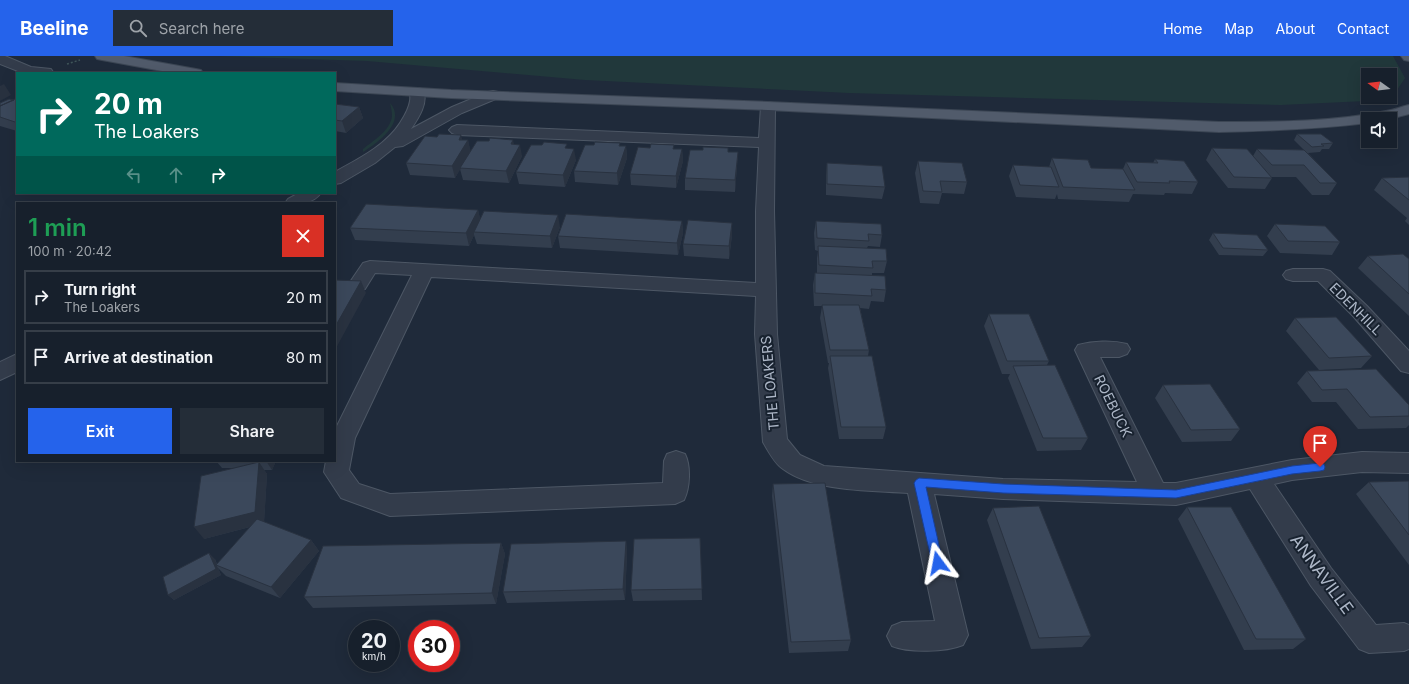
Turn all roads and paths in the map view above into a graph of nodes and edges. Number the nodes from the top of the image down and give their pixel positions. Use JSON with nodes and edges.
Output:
{"nodes":[{"id":1,"x":102,"y":56,"type":"edge"},
{"id":2,"x":0,"y":60,"type":"edge"},
{"id":3,"x":46,"y":72,"type":"dead end"},
{"id":4,"x":190,"y":72,"type":"edge"},
{"id":5,"x":336,"y":87,"type":"edge"},
{"id":6,"x":417,"y":92,"type":"junction"},
{"id":7,"x":493,"y":95,"type":"junction"},
{"id":8,"x":768,"y":106,"type":"junction"},
{"id":9,"x":1409,"y":109,"type":"edge"},
{"id":10,"x":457,"y":130,"type":"dead end"},
{"id":11,"x":767,"y":143,"type":"junction"},
{"id":12,"x":387,"y":148,"type":"junction"},
{"id":13,"x":336,"y":178,"type":"edge"},
{"id":14,"x":310,"y":194,"type":"edge"},
{"id":15,"x":296,"y":202,"type":"edge"},
{"id":16,"x":424,"y":270,"type":"junction"},
{"id":17,"x":1293,"y":275,"type":"dead end"},
{"id":18,"x":358,"y":285,"type":"edge"},
{"id":19,"x":765,"y":290,"type":"junction"},
{"id":20,"x":1120,"y":349,"type":"dead end"},
{"id":21,"x":16,"y":363,"type":"edge"},
{"id":22,"x":1409,"y":365,"type":"edge"},
{"id":23,"x":0,"y":372,"type":"edge"},
{"id":24,"x":676,"y":461,"type":"dead end"},
{"id":25,"x":1409,"y":463,"type":"edge"},
{"id":26,"x":1256,"y":478,"type":"junction"},
{"id":27,"x":919,"y":483,"type":"junction"},
{"id":28,"x":1155,"y":493,"type":"junction"},
{"id":29,"x":902,"y":636,"type":"dead end"},
{"id":30,"x":1404,"y":637,"type":"dead end"}],
"edges":[{"from":1,"to":4,"type":"main road"},
{"from":2,"to":3,"type":"street"},
{"from":5,"to":6,"type":"main road"},
{"from":6,"to":7,"type":"main road"},
{"from":6,"to":12,"type":"street"},
{"from":7,"to":8,"type":"main road"},
{"from":7,"to":12,"type":"street"},
{"from":8,"to":9,"type":"main road"},
{"from":8,"to":11,"type":"street","name":"THE LOAKERS"},
{"from":10,"to":11,"type":"street"},
{"from":11,"to":19,"type":"street","name":"THE LOAKERS"},
{"from":12,"to":13,"type":"street"},
{"from":14,"to":15,"type":"street"},
{"from":16,"to":18,"type":"street"},
{"from":16,"to":19,"type":"street"},
{"from":16,"to":24,"type":"street"},
{"from":17,"to":22,"type":"street","name":"EDENHILL"},
{"from":19,"to":27,"type":"street","name":"THE LOAKERS"},
{"from":20,"to":28,"type":"street","name":"ROEBUCK"},
{"from":21,"to":23,"type":"street"},
{"from":25,"to":26,"type":"street","name":"THE LOAKERS"},
{"from":26,"to":28,"type":"street","name":"THE LOAKERS"},
{"from":26,"to":30,"type":"street","name":"ANNAVILLE"},
{"from":27,"to":28,"type":"street","name":"THE LOAKERS"},
{"from":27,"to":29,"type":"street"}]}
